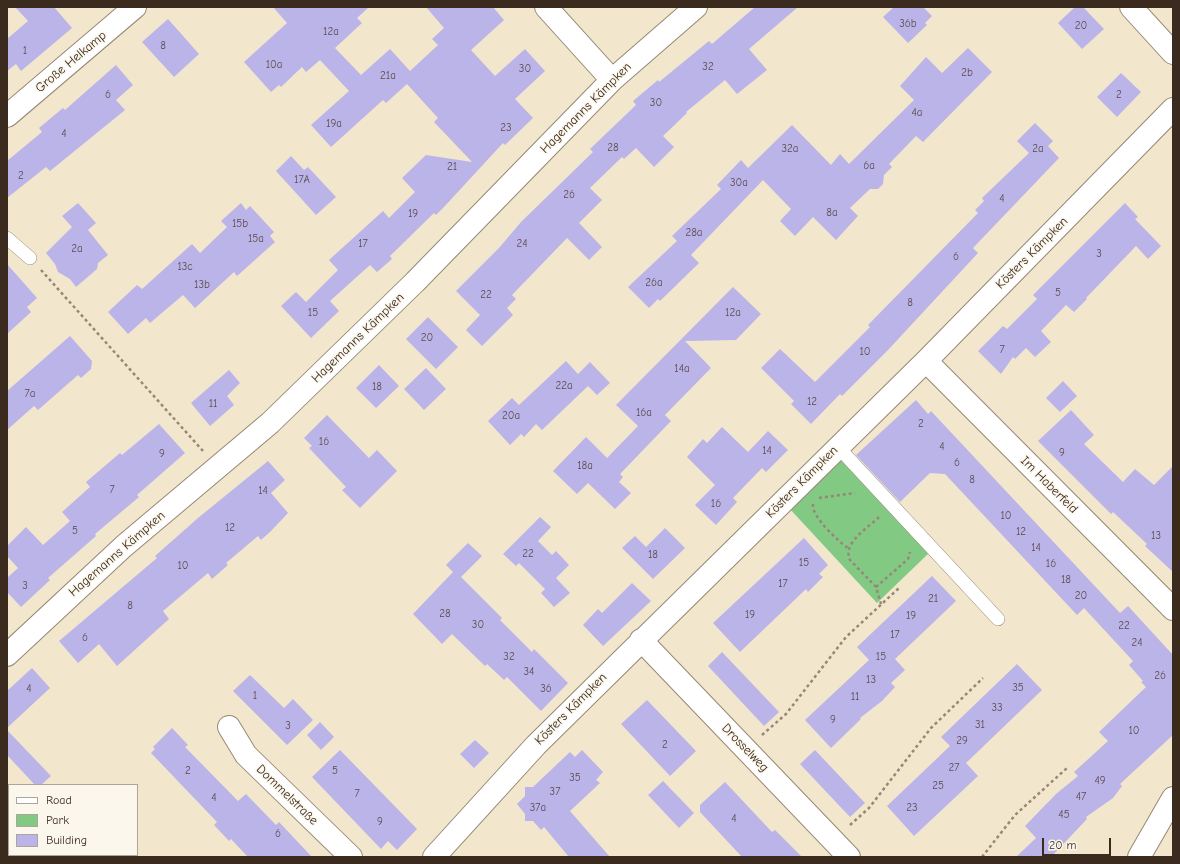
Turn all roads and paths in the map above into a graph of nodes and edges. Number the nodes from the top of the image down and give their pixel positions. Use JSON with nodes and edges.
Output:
{"nodes":[{"id":1,"x":135,"y":7,"type":"edge"},
{"id":2,"x":546,"y":7,"type":"edge"},
{"id":3,"x":696,"y":7,"type":"edge"},
{"id":4,"x":1131,"y":7,"type":"edge"},
{"id":5,"x":1173,"y":53,"type":"edge"},
{"id":6,"x":612,"y":80,"type":"junction"},
{"id":7,"x":1173,"y":109,"type":"edge"},
{"id":8,"x":7,"y":116,"type":"edge"},
{"id":9,"x":7,"y":238,"type":"edge"},
{"id":10,"x":30,"y":258,"type":"joint"},
{"id":11,"x":926,"y":361,"type":"junction"},
{"id":12,"x":838,"y":447,"type":"junction"},
{"id":13,"x":218,"y":468,"type":"junction"},
{"id":14,"x":859,"y":493,"type":"dead end"},
{"id":15,"x":875,"y":510,"type":"dead end"},
{"id":16,"x":848,"y":548,"type":"junction"},
{"id":17,"x":910,"y":549,"type":"dead end"},
{"id":18,"x":876,"y":587,"type":"junction"},
{"id":19,"x":899,"y":588,"type":"dead end"},
{"id":20,"x":882,"y":604,"type":"junction"},
{"id":21,"x":1173,"y":609,"type":"edge"},
{"id":22,"x":998,"y":619,"type":"dead end"},
{"id":23,"x":641,"y":640,"type":"junction"},
{"id":24,"x":7,"y":655,"type":"edge"},
{"id":25,"x":983,"y":678,"type":"dead end"},
{"id":26,"x":229,"y":727,"type":"dead end"},
{"id":27,"x":746,"y":750,"type":"junction"},
{"id":28,"x":1067,"y":768,"type":"dead end"},
{"id":29,"x":1173,"y":798,"type":"edge"},
{"id":30,"x":833,"y":841,"type":"junction"},
{"id":31,"x":351,"y":857,"type":"edge"},
{"id":32,"x":434,"y":857,"type":"edge"},
{"id":33,"x":849,"y":857,"type":"edge"},
{"id":34,"x":982,"y":857,"type":"edge"},
{"id":35,"x":1139,"y":857,"type":"edge"}],
"edges":[{"from":1,"to":8,"type":"street","name":"Große Helkamp"},
{"from":2,"to":6,"type":"street"},
{"from":3,"to":6,"type":"street","name":"Hagemanns Kämpken"},
{"from":4,"to":5,"type":"street"},
{"from":6,"to":13,"type":"street","name":"Hagemanns Kämpken"},
{"from":7,"to":11,"type":"street","name":"Kösters Kämpken"},
{"from":9,"to":10,"type":"lane"},
{"from":10,"to":13,"type":"path"},
{"from":11,"to":12,"type":"street","name":"Kösters Kämpken"},
{"from":11,"to":21,"type":"street","name":"Im Haberfeld"},
{"from":12,"to":22,"type":"lane"},
{"from":12,"to":23,"type":"street","name":"Kösters Kämpken"},
{"from":13,"to":24,"type":"street","name":"Hagemanns Kämpken"},
{"from":14,"to":16,"type":"path"},
{"from":15,"to":16,"type":"path"},
{"from":16,"to":18,"type":"path"},
{"from":17,"to":18,"type":"path"},
{"from":18,"to":20,"type":"path"},
{"from":19,"to":20,"type":"path"},
{"from":20,"to":27,"type":"path"},
{"from":23,"to":27,"type":"street","name":"Drosselweg"},
{"from":23,"to":32,"type":"street","name":"Kösters Kämpken"},
{"from":25,"to":30,"type":"path"},
{"from":26,"to":31,"type":"street","name":"Dommelstraße"},
{"from":27,"to":30,"type":"street","name":"Drosselweg"},
{"from":28,"to":34,"type":"path"},
{"from":29,"to":35,"type":"street"},
{"from":30,"to":33,"type":"street","name":"Drosselweg"}]}
